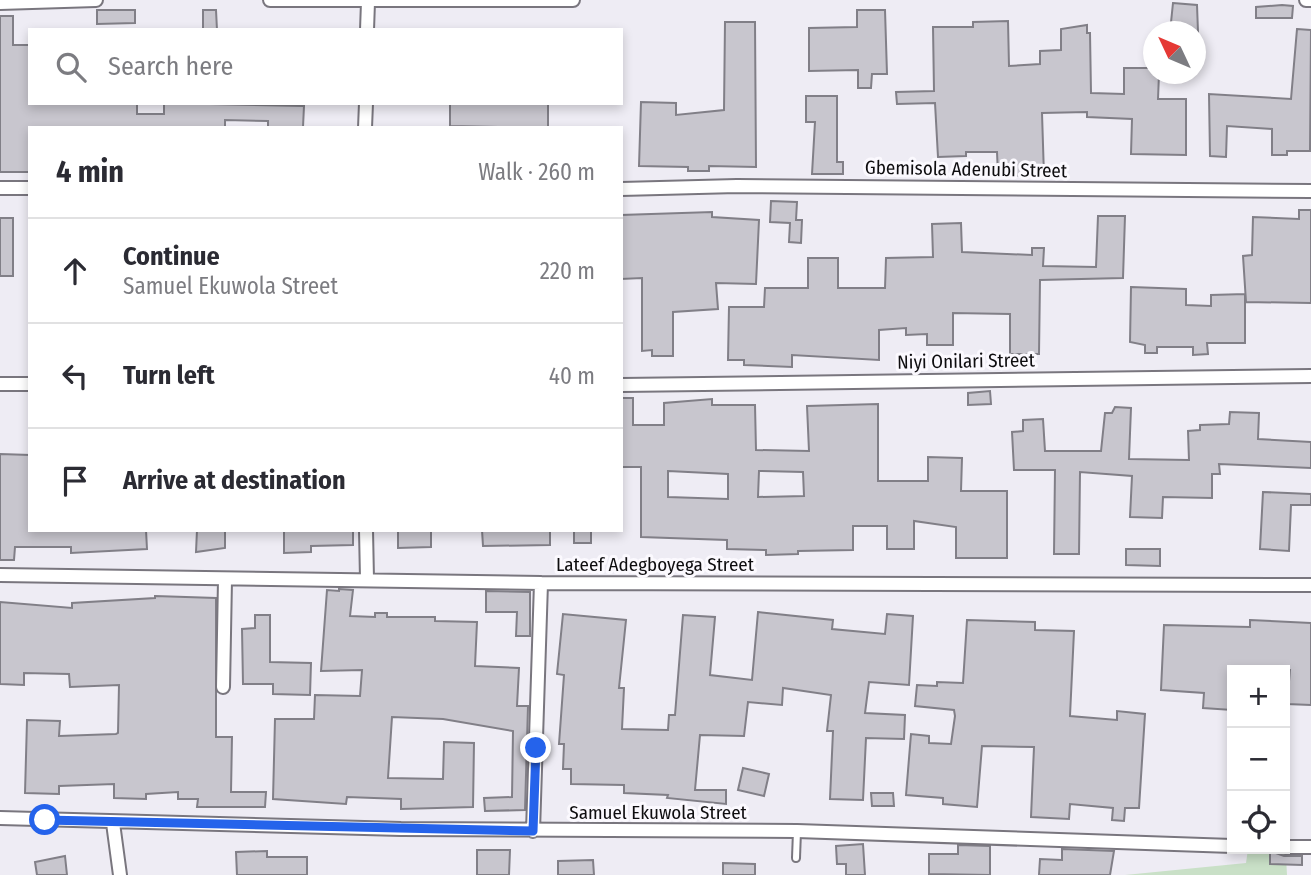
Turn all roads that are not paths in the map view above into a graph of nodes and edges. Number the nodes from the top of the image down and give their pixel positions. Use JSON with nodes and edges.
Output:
{"nodes":[{"id":1,"x":96,"y":0,"type":"edge"},
{"id":2,"x":270,"y":0,"type":"edge"},
{"id":3,"x":573,"y":0,"type":"edge"},
{"id":4,"x":1306,"y":0,"type":"edge"},
{"id":5,"x":1311,"y":0,"type":"edge"},
{"id":6,"x":368,"y":2,"type":"junction"},
{"id":7,"x":0,"y":3,"type":"edge"},
{"id":8,"x":367,"y":28,"type":"edge"},
{"id":9,"x":366,"y":105,"type":"edge"},
{"id":10,"x":365,"y":126,"type":"edge"},
{"id":11,"x":0,"y":188,"type":"edge"},
{"id":12,"x":28,"y":188,"type":"edge"},
{"id":13,"x":623,"y":189,"type":"edge"},
{"id":14,"x":1311,"y":191,"type":"edge"},
{"id":15,"x":1311,"y":376,"type":"edge"},
{"id":16,"x":0,"y":384,"type":"edge"},
{"id":17,"x":28,"y":384,"type":"edge"},
{"id":18,"x":623,"y":385,"type":"edge"},
{"id":19,"x":366,"y":532,"type":"edge"},
{"id":20,"x":0,"y":575,"type":"edge"},
{"id":21,"x":367,"y":579,"type":"junction"},
{"id":22,"x":225,"y":580,"type":"junction"},
{"id":23,"x":541,"y":583,"type":"junction"},
{"id":24,"x":1311,"y":585,"type":"edge"},
{"id":25,"x":223,"y":687,"type":"dead end"},
{"id":26,"x":0,"y":818,"type":"edge"},
{"id":27,"x":113,"y":823,"type":"junction"},
{"id":28,"x":533,"y":831,"type":"junction"},
{"id":29,"x":797,"y":831,"type":"junction"},
{"id":30,"x":1227,"y":846,"type":"edge"},
{"id":31,"x":1290,"y":847,"type":"edge"},
{"id":32,"x":1311,"y":847,"type":"edge"},
{"id":33,"x":796,"y":858,"type":"dead end"},
{"id":34,"x":120,"y":875,"type":"edge"}],
"edges":[{"from":1,"to":7,"type":"street"},
{"from":2,"to":6,"type":"street"},
{"from":3,"to":6,"type":"street"},
{"from":4,"to":5,"type":"street"},
{"from":6,"to":8,"type":"street"},
{"from":9,"to":10,"type":"street"},
{"from":11,"to":12,"type":"street"},
{"from":13,"to":14,"type":"street","name":"Gbemisola Adenubi Street"},
{"from":15,"to":18,"type":"street","name":"Niyi Onilari Street"},
{"from":16,"to":17,"type":"street"},
{"from":19,"to":21,"type":"street"},
{"from":20,"to":22,"type":"street","name":"Lateef Adegboyega Street"},
{"from":21,"to":22,"type":"street","name":"Lateef Adegboyega Street"},
{"from":21,"to":23,"type":"street","name":"Lateef Adegboyega Street"},
{"from":22,"to":25,"type":"street"},
{"from":23,"to":24,"type":"street","name":"Lateef Adegboyega Street"},
{"from":23,"to":28,"type":"street"},
{"from":26,"to":27,"type":"street","name":"Samuel Ekuwola Street"},
{"from":27,"to":28,"type":"street","name":"Samuel Ekuwola Street"},
{"from":27,"to":34,"type":"street"},
{"from":28,"to":29,"type":"street","name":"Samuel Ekuwola Street"},
{"from":29,"to":30,"type":"street","name":"Samuel Ekuwola Street"},
{"from":29,"to":33,"type":"lane"},
{"from":31,"to":32,"type":"street"}]}
